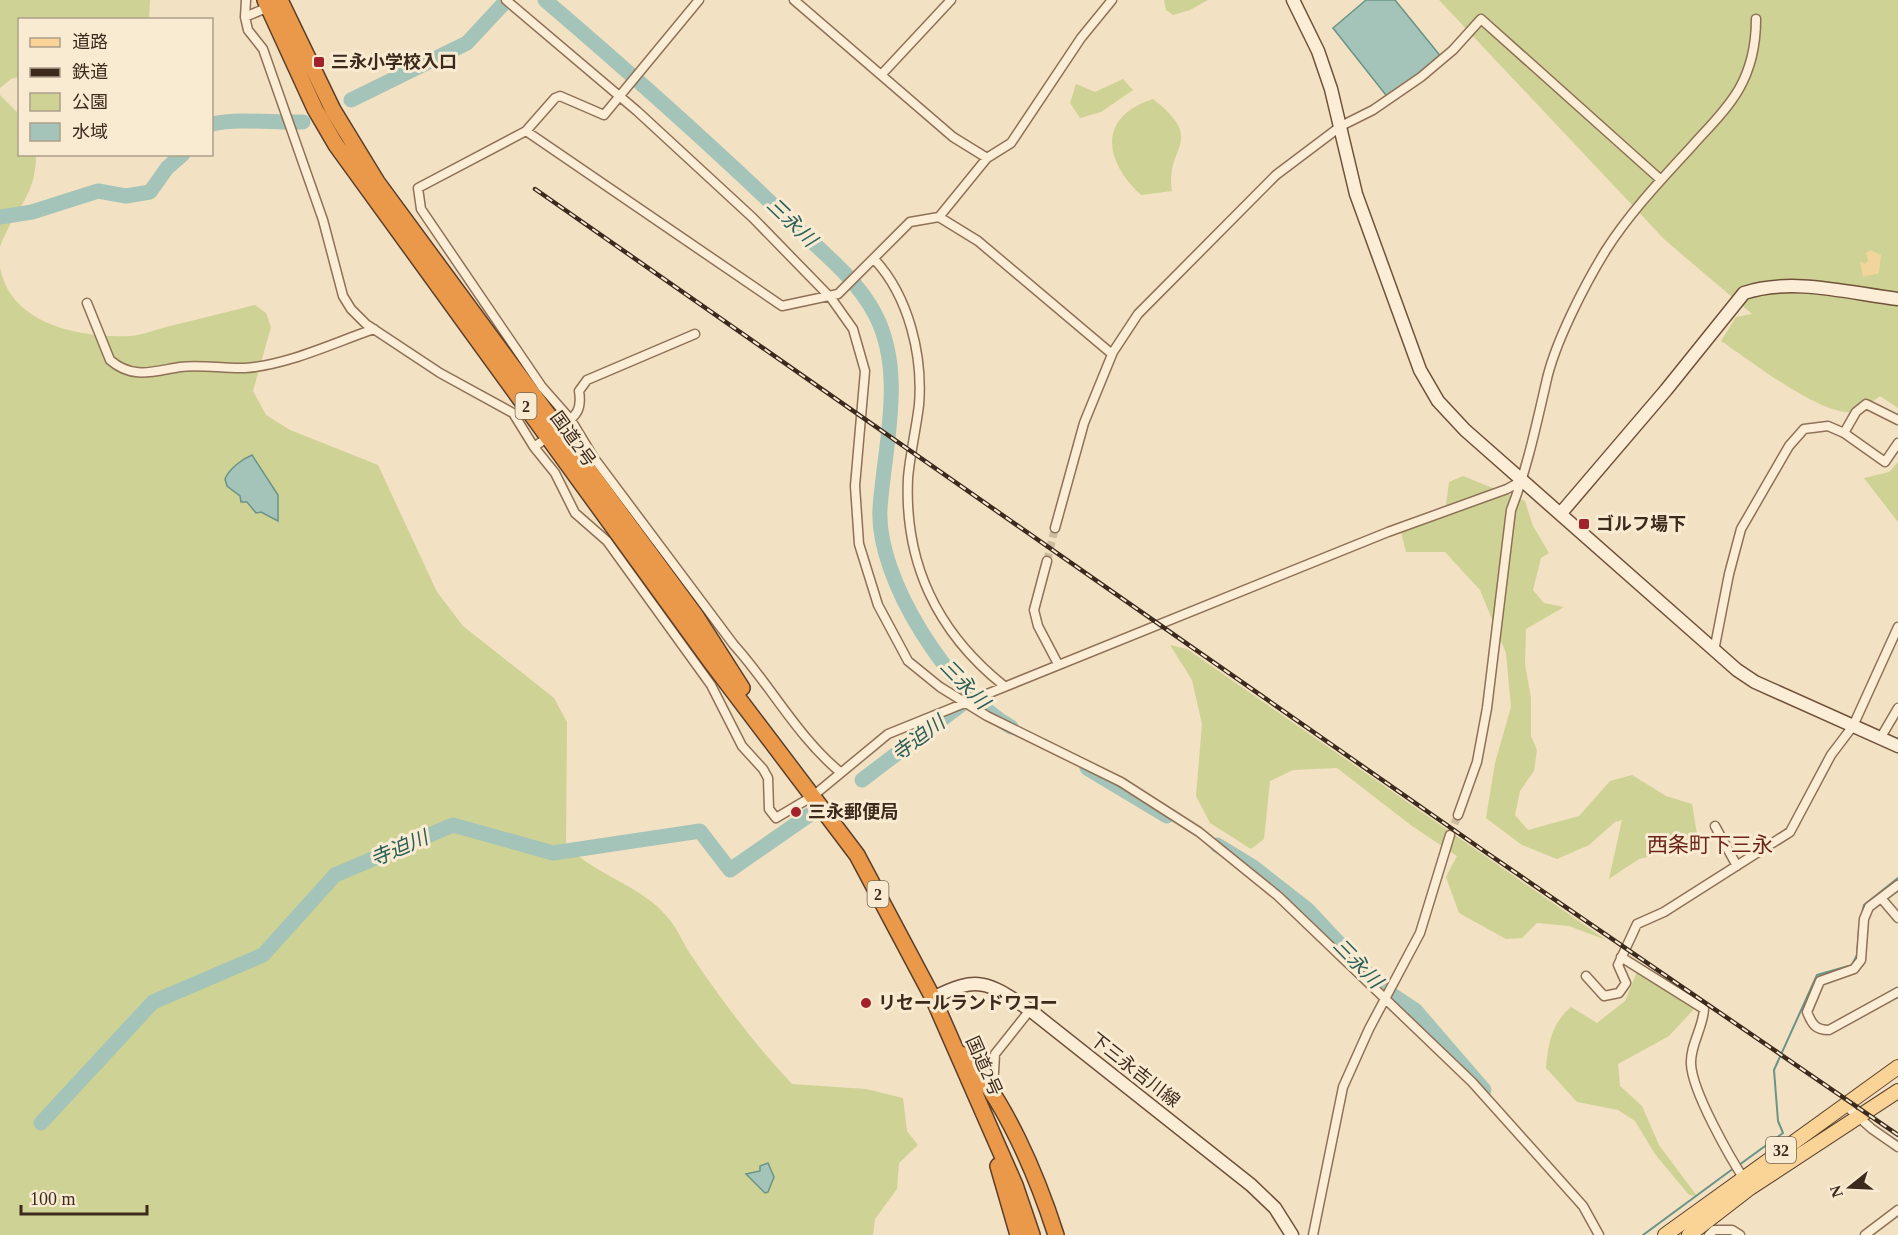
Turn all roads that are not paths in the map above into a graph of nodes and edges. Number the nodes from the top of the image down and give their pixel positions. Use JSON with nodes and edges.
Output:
{"nodes":[{"id":1,"x":246,"y":0,"type":"edge"},
{"id":2,"x":506,"y":0,"type":"edge"},
{"id":3,"x":699,"y":0,"type":"edge"},
{"id":4,"x":794,"y":0,"type":"edge"},
{"id":5,"x":951,"y":0,"type":"edge"},
{"id":6,"x":1112,"y":0,"type":"edge"},
{"id":7,"x":1293,"y":0,"type":"edge"},
{"id":8,"x":275,"y":2,"type":"edge"},
{"id":9,"x":245,"y":17,"type":"junction"},
{"id":10,"x":1756,"y":19,"type":"dead end"},
{"id":11,"x":882,"y":74,"type":"junction"},
{"id":12,"x":621,"y":95,"type":"junction"},
{"id":13,"x":1341,"y":126,"type":"junction"},
{"id":14,"x":526,"y":131,"type":"junction"},
{"id":15,"x":987,"y":158,"type":"junction"},
{"id":16,"x":1661,"y":180,"type":"junction"},
{"id":17,"x":939,"y":217,"type":"junction"},
{"id":18,"x":872,"y":262,"type":"junction"},
{"id":19,"x":834,"y":296,"type":"junction"},
{"id":20,"x":1898,"y":299,"type":"edge"},
{"id":21,"x":87,"y":303,"type":"dead end"},
{"id":22,"x":374,"y":329,"type":"junction"},
{"id":23,"x":695,"y":334,"type":"dead end"},
{"id":24,"x":1112,"y":354,"type":"junction"},
{"id":25,"x":1898,"y":420,"type":"edge"},
{"id":26,"x":567,"y":423,"type":"junction"},
{"id":27,"x":1844,"y":433,"type":"junction"},
{"id":28,"x":1898,"y":443,"type":"edge"},
{"id":29,"x":1523,"y":480,"type":"junction"},
{"id":30,"x":1561,"y":513,"type":"junction"},
{"id":31,"x":1055,"y":528,"type":"tunnel mouth"},
{"id":32,"x":1047,"y":561,"type":"tunnel mouth"},
{"id":33,"x":1898,"y":627,"type":"edge"},
{"id":34,"x":1714,"y":651,"type":"junction"},
{"id":35,"x":1058,"y":664,"type":"junction"},
{"id":36,"x":1003,"y":685,"type":"junction"},
{"id":37,"x":965,"y":700,"type":"junction"},
{"id":38,"x":1898,"y":708,"type":"edge"},
{"id":39,"x":1853,"y":726,"type":"junction"},
{"id":40,"x":1881,"y":737,"type":"junction"},
{"id":41,"x":1898,"y":746,"type":"edge"},
{"id":42,"x":840,"y":772,"type":"junction"},
{"id":43,"x":813,"y":796,"type":"junction"},
{"id":44,"x":1458,"y":815,"type":"tunnel mouth"},
{"id":45,"x":1715,"y":826,"type":"dead end"},
{"id":46,"x":1450,"y":835,"type":"tunnel mouth"},
{"id":47,"x":1737,"y":866,"type":"junction"},
{"id":48,"x":1898,"y":885,"type":"edge"},
{"id":49,"x":1881,"y":898,"type":"junction"},
{"id":50,"x":1898,"y":918,"type":"edge"},
{"id":51,"x":1622,"y":957,"type":"junction"},
{"id":52,"x":1586,"y":976,"type":"dead end"},
{"id":53,"x":1898,"y":992,"type":"edge"},
{"id":54,"x":933,"y":998,"type":"junction"},
{"id":55,"x":1386,"y":999,"type":"junction"},
{"id":56,"x":1030,"y":1010,"type":"junction"},
{"id":57,"x":955,"y":1047,"type":"junction"},
{"id":58,"x":1898,"y":1067,"type":"edge"},
{"id":59,"x":1898,"y":1091,"type":"edge"},
{"id":60,"x":995,"y":1100,"type":"junction"},
{"id":61,"x":1844,"y":1104,"type":"junction"},
{"id":62,"x":1859,"y":1118,"type":"junction"},
{"id":63,"x":988,"y":1123,"type":"junction"},
{"id":64,"x":1898,"y":1147,"type":"edge"},
{"id":65,"x":1742,"y":1175,"type":"junction"},
{"id":66,"x":1898,"y":1210,"type":"edge"},
{"id":67,"x":1018,"y":1235,"type":"edge"},
{"id":68,"x":1032,"y":1235,"type":"edge"},
{"id":69,"x":1056,"y":1235,"type":"edge"},
{"id":70,"x":1292,"y":1235,"type":"edge"},
{"id":71,"x":1313,"y":1235,"type":"edge"},
{"id":72,"x":1599,"y":1235,"type":"edge"},
{"id":73,"x":1665,"y":1235,"type":"edge"},
{"id":74,"x":1689,"y":1235,"type":"edge"},
{"id":75,"x":1709,"y":1235,"type":"edge"},
{"id":76,"x":1740,"y":1235,"type":"edge"},
{"id":77,"x":1865,"y":1235,"type":"edge"}],
"edges":[{"from":1,"to":9,"type":"street"},
{"from":2,"to":12,"type":"street"},
{"from":3,"to":12,"type":"street"},
{"from":4,"to":11,"type":"street"},
{"from":5,"to":11,"type":"street"},
{"from":6,"to":15,"type":"street"},
{"from":7,"to":13,"type":"street"},
{"from":8,"to":9,"type":"street"},
{"from":8,"to":43,"type":"highway","name":"国道2号","number":"2"},
{"from":9,"to":22,"type":"street"},
{"from":10,"to":16,"type":"street"},
{"from":11,"to":15,"type":"street"},
{"from":12,"to":14,"type":"street"},
{"from":12,"to":19,"type":"street"},
{"from":13,"to":16,"type":"street"},
{"from":13,"to":24,"type":"street"},
{"from":13,"to":29,"type":"street"},
{"from":14,"to":19,"type":"street"},
{"from":14,"to":26,"type":"street"},
{"from":15,"to":17,"type":"street"},
{"from":16,"to":29,"type":"street"},
{"from":17,"to":18,"type":"street"},
{"from":17,"to":24,"type":"street"},
{"from":18,"to":19,"type":"street"},
{"from":18,"to":36,"type":"street"},
{"from":19,"to":37,"type":"street"},
{"from":20,"to":30,"type":"street"},
{"from":21,"to":22,"type":"street"},
{"from":22,"to":43,"type":"street"},
{"from":23,"to":26,"type":"street"},
{"from":24,"to":31,"type":"street"},
{"from":25,"to":27,"type":"street"},
{"from":26,"to":42,"type":"street"},
{"from":27,"to":28,"type":"street"},
{"from":27,"to":34,"type":"street"},
{"from":29,"to":30,"type":"street"},
{"from":29,"to":35,"type":"street"},
{"from":29,"to":44,"type":"street"},
{"from":30,"to":34,"type":"street"},
{"from":32,"to":35,"type":"street"},
{"from":33,"to":39,"type":"street"},
{"from":34,"to":39,"type":"street"},
{"from":35,"to":36,"type":"street"},
{"from":36,"to":37,"type":"street"},
{"from":37,"to":42,"type":"street"},
{"from":37,"to":55,"type":"street"},
{"from":38,"to":40,"type":"street"},
{"from":39,"to":40,"type":"street"},
{"from":39,"to":47,"type":"street"},
{"from":40,"to":41,"type":"street"},
{"from":42,"to":43,"type":"street"},
{"from":43,"to":54,"type":"highway","name":"国道2号","number":"2"},
{"from":45,"to":47,"type":"street"},
{"from":46,"to":55,"type":"street"},
{"from":47,"to":51,"type":"street"},
{"from":48,"to":49,"type":"street"},
{"from":49,"to":50,"type":"street"},
{"from":49,"to":53,"type":"street"},
{"from":51,"to":52,"type":"street"},
{"from":51,"to":65,"type":"street"},
{"from":54,"to":56,"type":"street","name":"下三永吉川線"},
{"from":54,"to":57,"type":"highway","name":"国道2号","number":"2"},
{"from":55,"to":71,"type":"street"},
{"from":55,"to":72,"type":"street"},
{"from":56,"to":60,"type":"street"},
{"from":56,"to":70,"type":"street","name":"下三永吉川線"},
{"from":57,"to":60,"type":"highway"},
{"from":57,"to":63,"type":"highway","name":"国道2号","number":"2"},
{"from":58,"to":61,"type":"main road","number":"32"},
{"from":59,"to":62,"type":"main road","number":"32"},
{"from":60,"to":69,"type":"highway"},
{"from":61,"to":62,"type":"street"},
{"from":61,"to":65,"type":"main road","number":"32"},
{"from":62,"to":64,"type":"street"},
{"from":62,"to":65,"type":"main road","number":"32"},
{"from":63,"to":67,"type":"highway"},
{"from":63,"to":68,"type":"highway","name":"国道2号","number":"2"},
{"from":65,"to":73,"type":"main road","number":"32"},
{"from":65,"to":74,"type":"main road","number":"32"},
{"from":66,"to":77,"type":"street"},
{"from":75,"to":76,"type":"street"}]}
